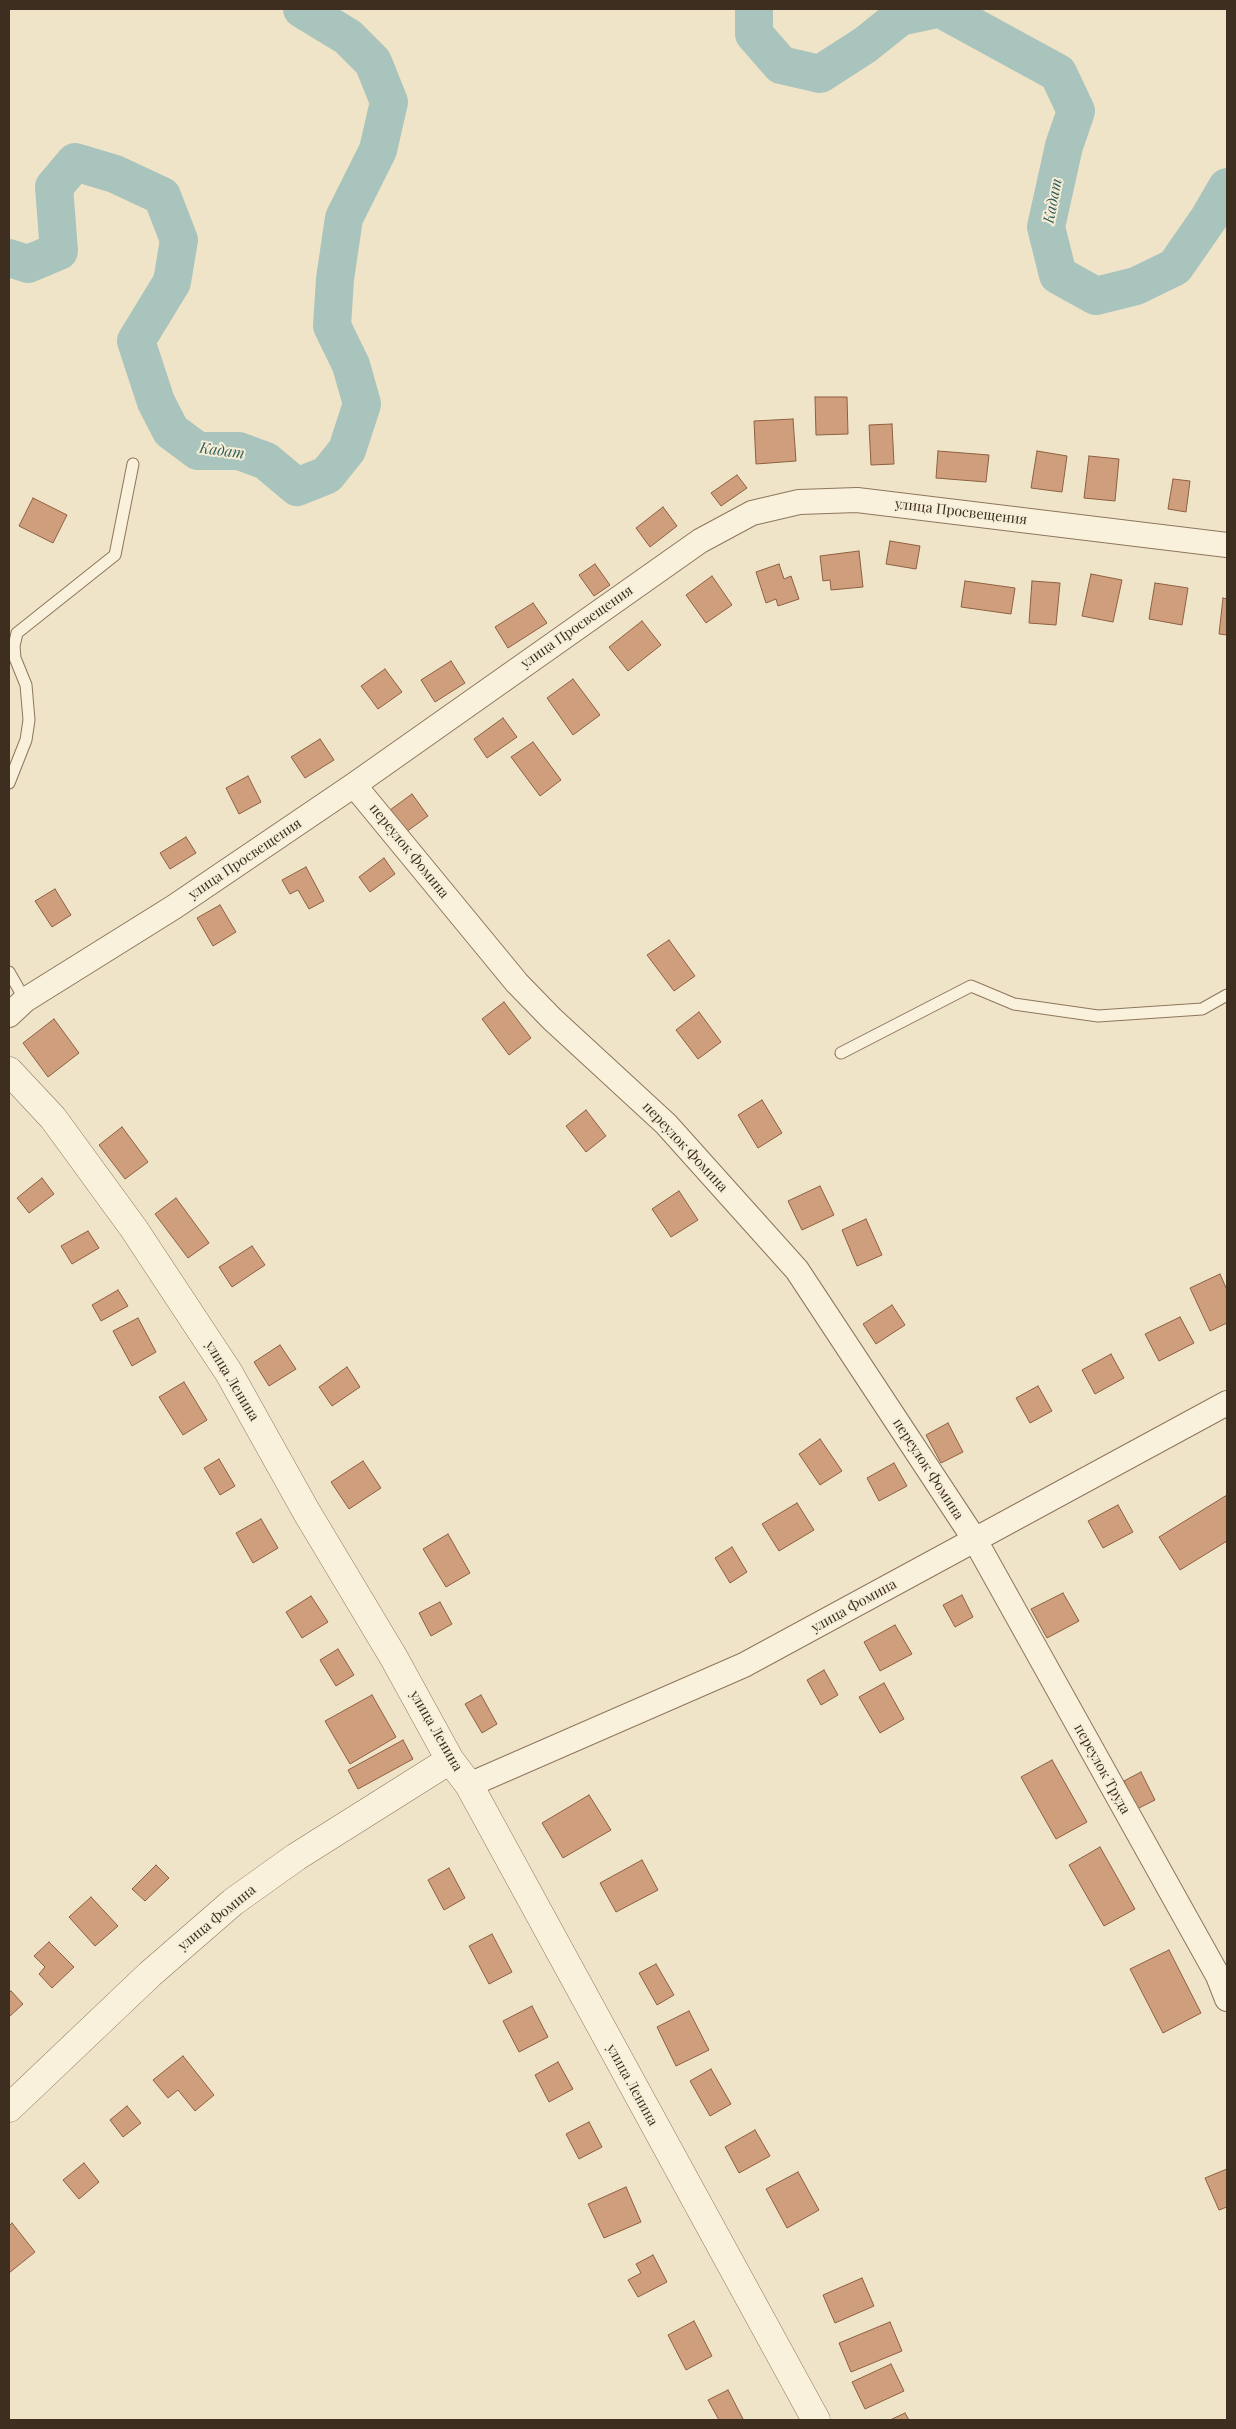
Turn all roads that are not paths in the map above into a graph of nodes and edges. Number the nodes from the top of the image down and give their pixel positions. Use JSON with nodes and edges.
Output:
{"nodes":[{"id":1,"x":133,"y":464,"type":"dead end"},
{"id":2,"x":1227,"y":545,"type":"edge"},
{"id":3,"x":9,"y":783,"type":"edge"},
{"id":4,"x":354,"y":785,"type":"junction"},
{"id":5,"x":9,"y":972,"type":"edge"},
{"id":6,"x":1227,"y":995,"type":"edge"},
{"id":7,"x":17,"y":1007,"type":"edge"},
{"id":8,"x":840,"y":1053,"type":"dead end"},
{"id":9,"x":9,"y":1071,"type":"edge"},
{"id":10,"x":1227,"y":1404,"type":"edge"},
{"id":11,"x":975,"y":1540,"type":"junction"},
{"id":12,"x":450,"y":1760,"type":"junction"},
{"id":13,"x":469,"y":1784,"type":"junction"},
{"id":14,"x":1227,"y":1999,"type":"edge"},
{"id":15,"x":9,"y":2108,"type":"edge"},
{"id":16,"x":816,"y":2420,"type":"edge"}],
"edges":[{"from":1,"to":3,"type":"lane"},
{"from":2,"to":4,"type":"street","name":"улица Просвещения"},
{"from":4,"to":7,"type":"street","name":"улица Просвещения"},
{"from":4,"to":11,"type":"street","name":"переулок Фомина"},
{"from":5,"to":7,"type":"lane"},
{"from":6,"to":8,"type":"lane"},
{"from":9,"to":12,"type":"street","name":"улица Ленина"},
{"from":10,"to":11,"type":"street","name":"улица Фомина"},
{"from":11,"to":13,"type":"street","name":"улица Фомина"},
{"from":11,"to":14,"type":"street","name":"переулок Труда"},
{"from":12,"to":13,"type":"street","name":"улица Ленина"},
{"from":12,"to":15,"type":"street","name":"улица Фомина"},
{"from":13,"to":16,"type":"street","name":"улица Ленина"}]}
